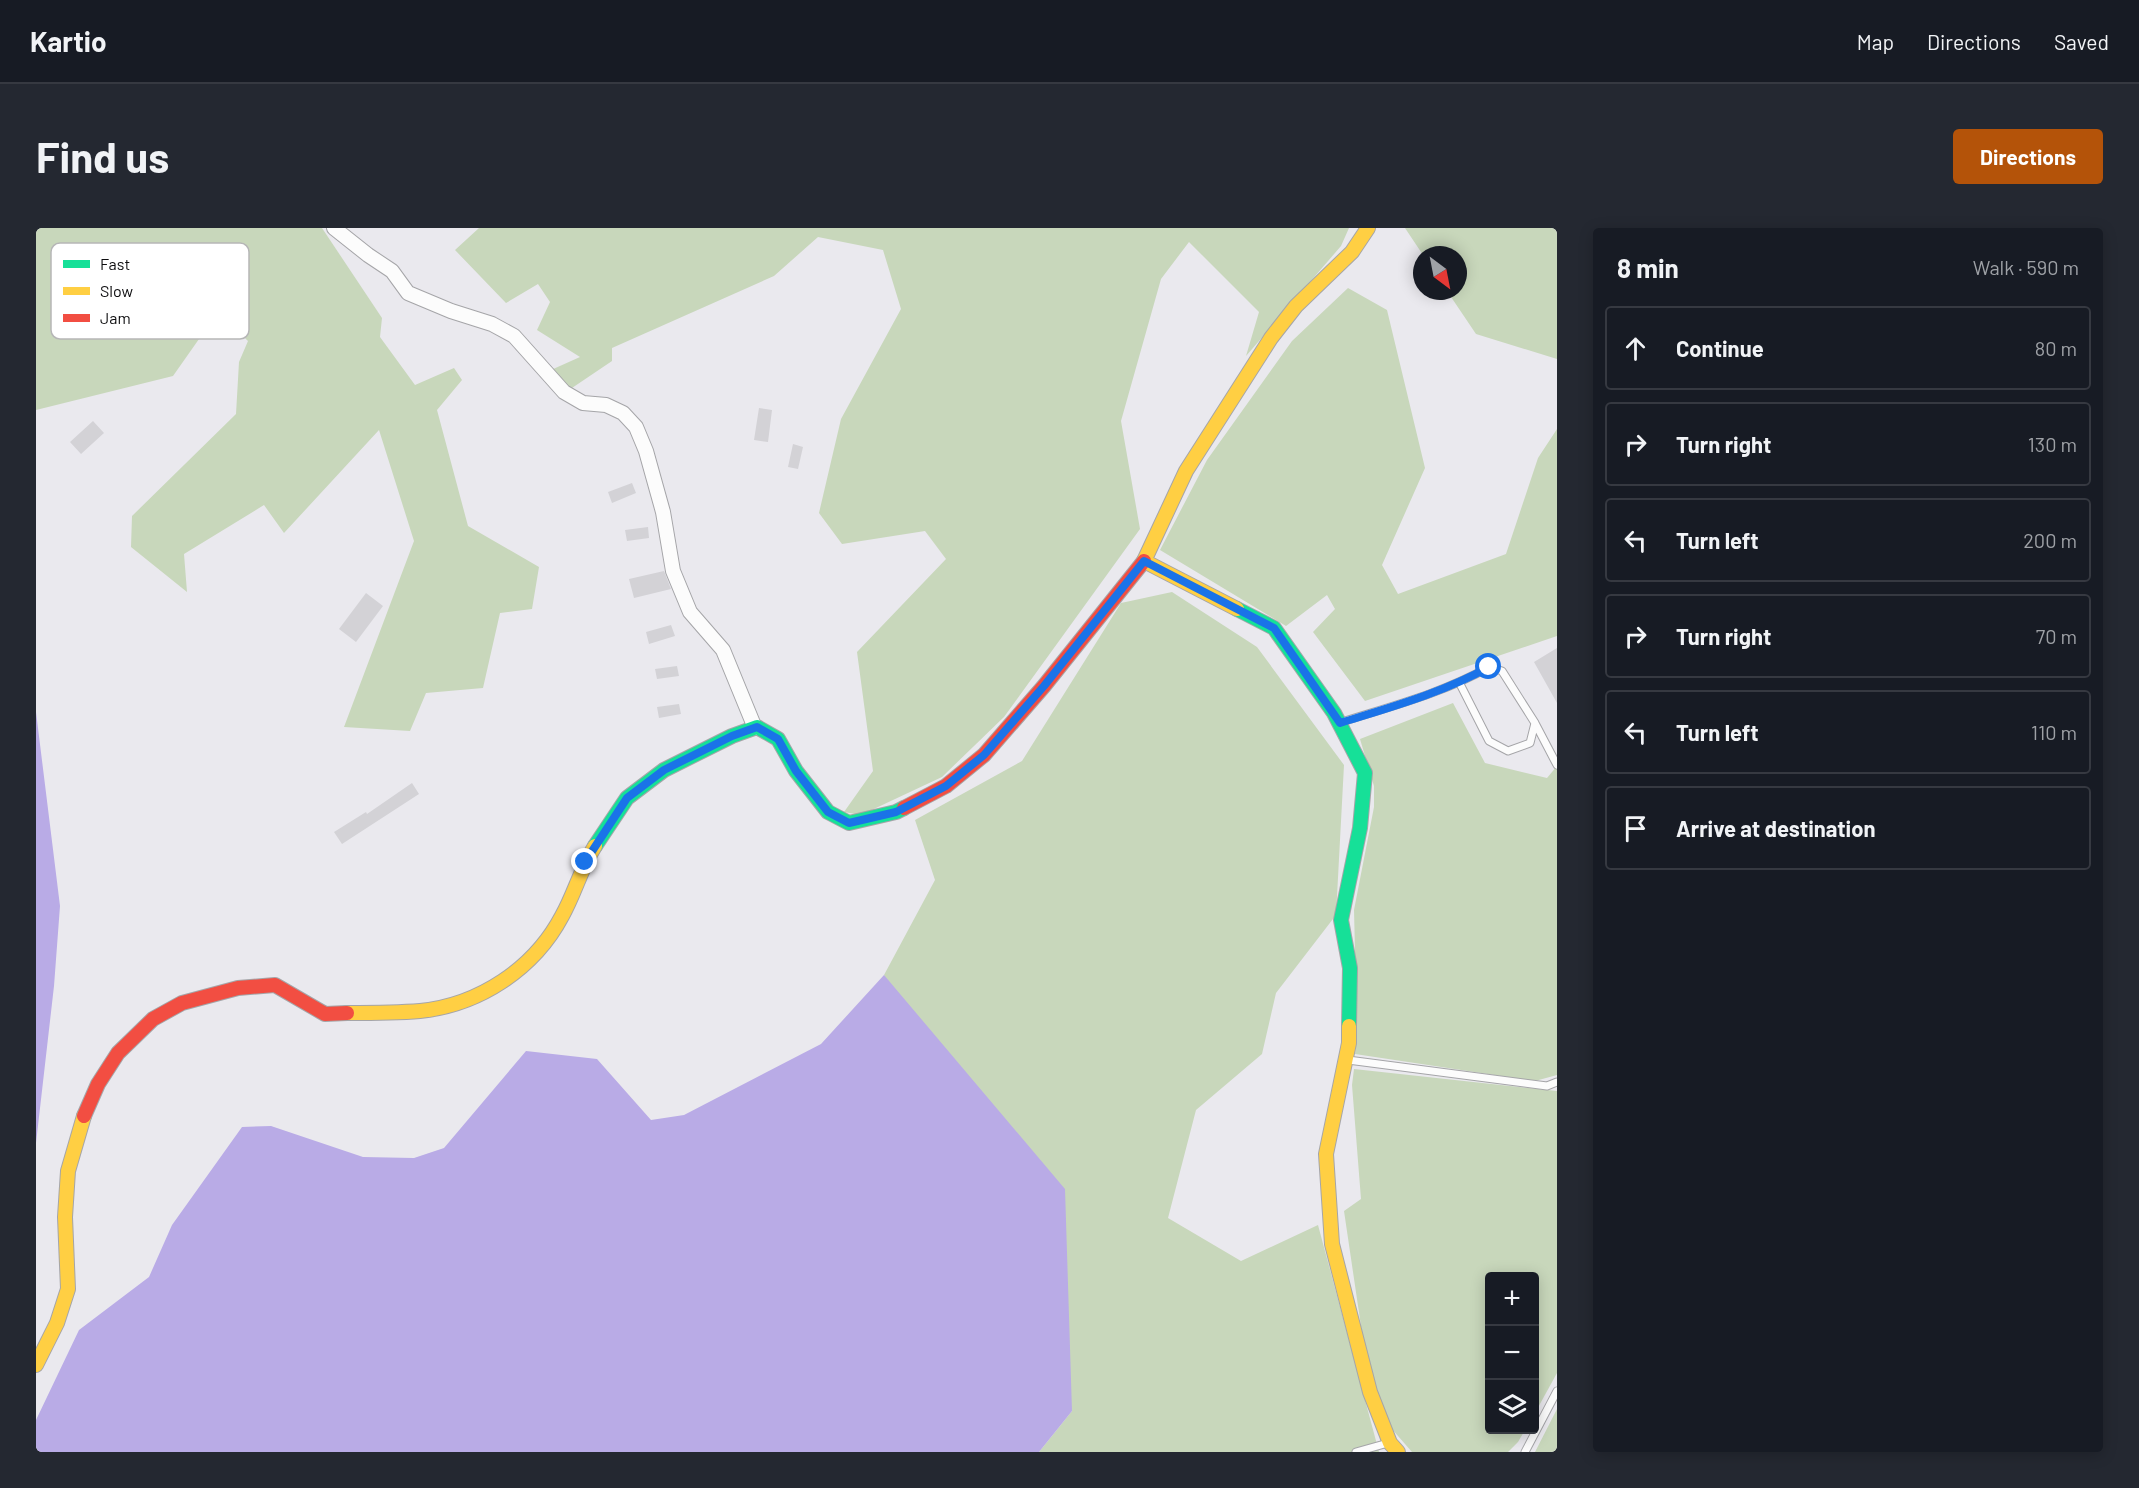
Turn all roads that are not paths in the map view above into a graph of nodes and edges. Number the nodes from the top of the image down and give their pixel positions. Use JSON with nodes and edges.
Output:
{"nodes":[{"id":1,"x":334,"y":228,"type":"edge"},
{"id":2,"x":1368,"y":228,"type":"edge"},
{"id":3,"x":1144,"y":561,"type":"junction"},
{"id":4,"x":1459,"y":682,"type":"junction"},
{"id":5,"x":1340,"y":723,"type":"junction"},
{"id":6,"x":1535,"y":723,"type":"junction"},
{"id":7,"x":754,"y":728,"type":"junction"},
{"id":8,"x":1557,"y":765,"type":"edge"},
{"id":9,"x":1345,"y":1060,"type":"junction"},
{"id":10,"x":1557,"y":1083,"type":"edge"},
{"id":11,"x":36,"y":1365,"type":"edge"},
{"id":12,"x":1557,"y":1391,"type":"edge"},
{"id":13,"x":1394,"y":1447,"type":"edge"},
{"id":14,"x":1356,"y":1452,"type":"edge"},
{"id":15,"x":1525,"y":1452,"type":"edge"}],
"edges":[{"from":1,"to":7,"type":"street"},
{"from":2,"to":3,"type":"street"},
{"from":3,"to":5,"type":"street"},
{"from":3,"to":7,"type":"street"},
{"from":4,"to":5,"type":"lane"},
{"from":4,"to":6,"type":"lane"},
{"from":4,"to":6,"type":"lane"},
{"from":5,"to":9,"type":"street"},
{"from":6,"to":8,"type":"lane"},
{"from":7,"to":11,"type":"street"},
{"from":9,"to":10,"type":"lane"},
{"from":9,"to":13,"type":"street"},
{"from":12,"to":15,"type":"lane"},
{"from":13,"to":14,"type":"lane"}]}
